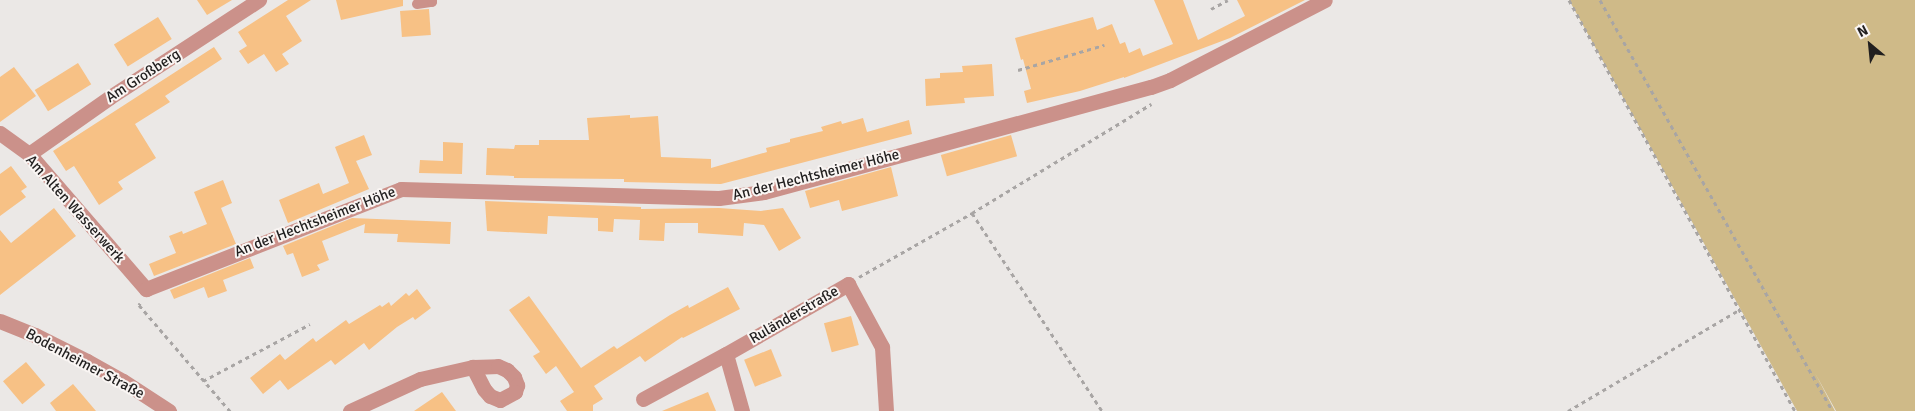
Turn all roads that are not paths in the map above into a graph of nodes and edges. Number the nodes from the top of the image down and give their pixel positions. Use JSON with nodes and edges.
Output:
{"nodes":[{"id":1,"x":259,"y":0,"type":"edge"},
{"id":2,"x":432,"y":0,"type":"edge"},
{"id":3,"x":1326,"y":0,"type":"edge"},
{"id":4,"x":417,"y":4,"type":"dead end"},
{"id":5,"x":0,"y":133,"type":"edge"},
{"id":6,"x":29,"y":154,"type":"junction"},
{"id":7,"x":146,"y":289,"type":"joint"},
{"id":8,"x":0,"y":321,"type":"edge"},
{"id":9,"x":726,"y":354,"type":"junction"},
{"id":10,"x":474,"y":367,"type":"junction"},
{"id":11,"x":643,"y":399,"type":"dead end"},
{"id":12,"x":498,"y":405,"type":"edge"},
{"id":13,"x":169,"y":411,"type":"edge"},
{"id":14,"x":350,"y":411,"type":"edge"},
{"id":15,"x":742,"y":411,"type":"edge"},
{"id":16,"x":886,"y":411,"type":"edge"}],
"edges":[{"from":1,"to":6,"type":"street","name":"Am Großberg"},
{"from":2,"to":4,"type":"lane"},
{"from":3,"to":7,"type":"street","name":"An der Hechtsheimer Höhe"},
{"from":5,"to":6,"type":"street","name":"Am Alten Wasserwerk"},
{"from":6,"to":7,"type":"street","name":"Am Alten Wasserwerk"},
{"from":8,"to":13,"type":"street","name":"Bodenheimer Straße"},
{"from":9,"to":11,"type":"street","name":"Ruländerstraße"},
{"from":9,"to":15,"type":"street"},
{"from":9,"to":16,"type":"street","name":"Ruländerstraße"},
{"from":10,"to":12,"type":"street"},
{"from":10,"to":12,"type":"street"},
{"from":10,"to":14,"type":"street"}]}
